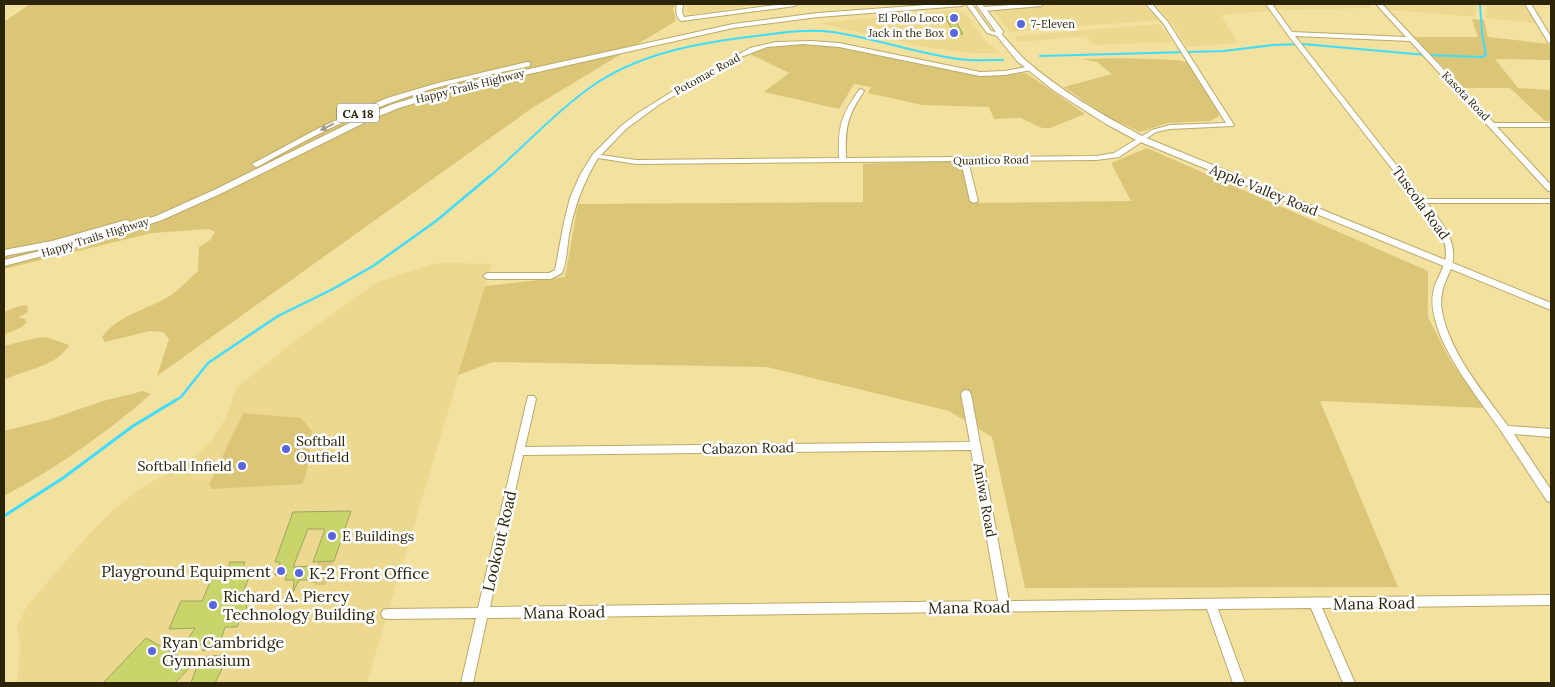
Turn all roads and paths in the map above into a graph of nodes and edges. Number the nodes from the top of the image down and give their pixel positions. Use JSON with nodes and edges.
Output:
{"nodes":[{"id":1,"x":680,"y":4,"type":"edge"},
{"id":2,"x":795,"y":4,"type":"edge"},
{"id":3,"x":885,"y":4,"type":"edge"},
{"id":4,"x":962,"y":4,"type":"edge"},
{"id":5,"x":969,"y":4,"type":"edge"},
{"id":6,"x":1040,"y":4,"type":"edge"},
{"id":7,"x":1149,"y":4,"type":"edge"},
{"id":8,"x":1269,"y":4,"type":"edge"},
{"id":9,"x":1379,"y":4,"type":"edge"},
{"id":10,"x":1528,"y":4,"type":"edge"},
{"id":11,"x":981,"y":7,"type":"edge"},
{"id":12,"x":1290,"y":34,"type":"junction"},
{"id":13,"x":999,"y":35,"type":"junction"},
{"id":14,"x":1411,"y":39,"type":"junction"},
{"id":15,"x":1551,"y":42,"type":"edge"},
{"id":16,"x":1031,"y":68,"type":"junction"},
{"id":17,"x":861,"y":91,"type":"dead end"},
{"id":18,"x":1494,"y":125,"type":"junction"},
{"id":19,"x":1551,"y":125,"type":"edge"},
{"id":20,"x":1141,"y":139,"type":"junction"},
{"id":21,"x":596,"y":156,"type":"junction"},
{"id":22,"x":964,"y":160,"type":"junction"},
{"id":23,"x":843,"y":161,"type":"junction"},
{"id":24,"x":1551,"y":189,"type":"edge"},
{"id":25,"x":974,"y":201,"type":"dead end"},
{"id":26,"x":1422,"y":201,"type":"junction"},
{"id":27,"x":1551,"y":201,"type":"edge"},
{"id":28,"x":4,"y":253,"type":"edge"},
{"id":29,"x":4,"y":262,"type":"edge"},
{"id":30,"x":1448,"y":265,"type":"junction"},
{"id":31,"x":488,"y":276,"type":"dead end"},
{"id":32,"x":1551,"y":307,"type":"edge"},
{"id":33,"x":966,"y":394,"type":"dead end"},
{"id":34,"x":531,"y":399,"type":"dead end"},
{"id":35,"x":1505,"y":430,"type":"junction"},
{"id":36,"x":1551,"y":433,"type":"edge"},
{"id":37,"x":976,"y":446,"type":"junction"},
{"id":38,"x":519,"y":450,"type":"junction"},
{"id":39,"x":1551,"y":498,"type":"edge"},
{"id":40,"x":1551,"y":600,"type":"edge"},
{"id":41,"x":1315,"y":604,"type":"junction"},
{"id":42,"x":1211,"y":605,"type":"junction"},
{"id":43,"x":1005,"y":607,"type":"junction"},
{"id":44,"x":483,"y":613,"type":"junction"},
{"id":45,"x":387,"y":614,"type":"dead end"},
{"id":46,"x":467,"y":683,"type":"edge"},
{"id":47,"x":1238,"y":683,"type":"edge"},
{"id":48,"x":1350,"y":683,"type":"edge"}],
"edges":[{"from":1,"to":2,"type":"street"},
{"from":3,"to":28,"type":"main road","name":"Happy Trails Highway","number":"CA 18","one_way":true},
{"from":4,"to":29,"type":"main road","name":"Happy Trails Highway","number":"CA 18"},
{"from":5,"to":13,"type":"main road","name":"Apple Valley Road"},
{"from":6,"to":11,"type":"street"},
{"from":7,"to":20,"type":"street","name":"Quantico Road"},
{"from":8,"to":12,"type":"street","name":"Tuscola Road"},
{"from":9,"to":14,"type":"street","name":"Kasota Road"},
{"from":10,"to":15,"type":"street"},
{"from":11,"to":13,"type":"main road","name":"Apple Valley Road"},
{"from":12,"to":14,"type":"street"},
{"from":12,"to":26,"type":"street","name":"Tuscola Road"},
{"from":13,"to":16,"type":"main road","name":"Apple Valley Road"},
{"from":14,"to":18,"type":"street","name":"Kasota Road"},
{"from":16,"to":20,"type":"main road","name":"Apple Valley Road"},
{"from":16,"to":21,"type":"street","name":"Potomac Road"},
{"from":17,"to":23,"type":"street"},
{"from":18,"to":19,"type":"street"},
{"from":18,"to":24,"type":"street","name":"Kasota Road"},
{"from":20,"to":22,"type":"street","name":"Quantico Road"},
{"from":20,"to":30,"type":"main road","name":"Apple Valley Road"},
{"from":21,"to":23,"type":"street","name":"Quantico Road"},
{"from":21,"to":31,"type":"street","name":"Potomac Road"},
{"from":22,"to":23,"type":"street","name":"Quantico Road"},
{"from":22,"to":25,"type":"street"},
{"from":26,"to":27,"type":"street"},
{"from":26,"to":30,"type":"street","name":"Tuscola Road"},
{"from":30,"to":32,"type":"main road","name":"Apple Valley Road"},
{"from":30,"to":35,"type":"street","name":"Tuscola Road"},
{"from":33,"to":37,"type":"street","name":"Aniwa Road"},
{"from":34,"to":38,"type":"street","name":"Lookout Road"},
{"from":35,"to":36,"type":"street"},
{"from":35,"to":39,"type":"street","name":"Tuscola Road"},
{"from":37,"to":38,"type":"street","name":"Cabazon Road"},
{"from":37,"to":43,"type":"street","name":"Aniwa Road"},
{"from":38,"to":44,"type":"street","name":"Lookout Road"},
{"from":40,"to":41,"type":"street","name":"Mana Road"},
{"from":41,"to":42,"type":"street","name":"Mana Road"},
{"from":41,"to":48,"type":"street"},
{"from":42,"to":43,"type":"street","name":"Mana Road"},
{"from":42,"to":47,"type":"street"},
{"from":43,"to":44,"type":"street","name":"Mana Road"},
{"from":44,"to":45,"type":"street","name":"Mana Road"},
{"from":44,"to":46,"type":"street","name":"Lookout Road"}]}
